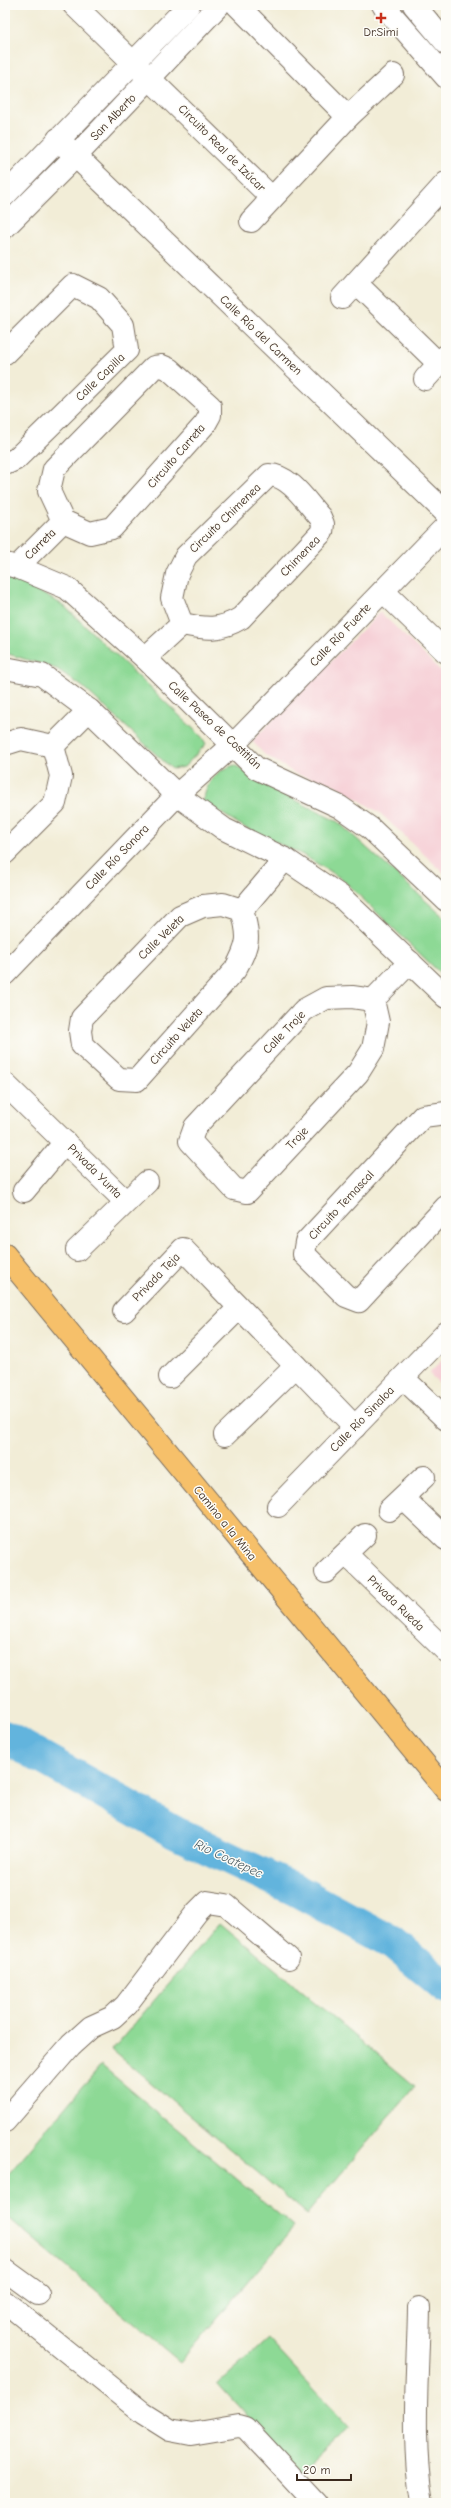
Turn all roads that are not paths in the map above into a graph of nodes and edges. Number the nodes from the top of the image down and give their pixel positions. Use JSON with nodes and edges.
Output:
{"nodes":[{"id":1,"x":74,"y":5,"type":"edge"},
{"id":2,"x":189,"y":5,"type":"edge"},
{"id":3,"x":219,"y":5,"type":"edge"},
{"id":4,"x":237,"y":5,"type":"edge"},
{"id":5,"x":383,"y":5,"type":"edge"},
{"id":6,"x":414,"y":5,"type":"edge"},
{"id":7,"x":443,"y":34,"type":"edge"},
{"id":8,"x":133,"y":61,"type":"junction"},
{"id":9,"x":393,"y":75,"type":"dead end"},
{"id":10,"x":446,"y":77,"type":"edge"},
{"id":11,"x":151,"y":78,"type":"junction"},
{"id":12,"x":348,"y":117,"type":"junction"},
{"id":13,"x":58,"y":139,"type":"junction"},
{"id":14,"x":75,"y":157,"type":"junction"},
{"id":15,"x":446,"y":183,"type":"edge"},
{"id":16,"x":5,"y":194,"type":"edge"},
{"id":17,"x":272,"y":198,"type":"junction"},
{"id":18,"x":252,"y":220,"type":"dead end"},
{"id":19,"x":5,"y":228,"type":"edge"},
{"id":20,"x":5,"y":353,"type":"edge"},
{"id":21,"x":437,"y":366,"type":"edge"},
{"id":22,"x":5,"y":464,"type":"edge"},
{"id":23,"x":277,"y":475,"type":"joint"},
{"id":24,"x":446,"y":513,"type":"edge"},
{"id":25,"x":62,"y":521,"type":"junction"},
{"id":26,"x":446,"y":526,"type":"edge"},
{"id":27,"x":11,"y":565,"type":"edge"},
{"id":28,"x":383,"y":591,"type":"junction"},
{"id":29,"x":182,"y":624,"type":"junction"},
{"id":30,"x":446,"y":652,"type":"edge"},
{"id":31,"x":146,"y":658,"type":"junction"},
{"id":32,"x":5,"y":668,"type":"edge"},
{"id":33,"x":89,"y":710,"type":"junction"},
{"id":34,"x":5,"y":744,"type":"edge"},
{"id":35,"x":233,"y":745,"type":"junction"},
{"id":36,"x":53,"y":746,"type":"junction"},
{"id":37,"x":177,"y":795,"type":"junction"},
{"id":38,"x":5,"y":853,"type":"edge"},
{"id":39,"x":285,"y":859,"type":"junction"},
{"id":40,"x":446,"y":900,"type":"edge"},
{"id":41,"x":242,"y":910,"type":"junction"},
{"id":42,"x":410,"y":962,"type":"junction"},
{"id":43,"x":5,"y":974,"type":"edge"},
{"id":44,"x":444,"y":991,"type":"edge"},
{"id":45,"x":373,"y":1000,"type":"junction"},
{"id":46,"x":82,"y":1018,"type":"joint"},
{"id":47,"x":7,"y":1090,"type":"edge"},
{"id":48,"x":446,"y":1113,"type":"edge"},
{"id":49,"x":195,"y":1127,"type":"joint"},
{"id":50,"x":65,"y":1142,"type":"junction"},
{"id":51,"x":147,"y":1182,"type":"dead end"},
{"id":52,"x":24,"y":1191,"type":"dead end"},
{"id":53,"x":125,"y":1201,"type":"junction"},
{"id":54,"x":446,"y":1207,"type":"edge"},
{"id":55,"x":77,"y":1250,"type":"dead end"},
{"id":56,"x":5,"y":1255,"type":"edge"},
{"id":57,"x":239,"y":1308,"type":"junction"},
{"id":58,"x":124,"y":1311,"type":"dead end"},
{"id":59,"x":446,"y":1333,"type":"edge"},
{"id":60,"x":296,"y":1366,"type":"junction"},
{"id":61,"x":170,"y":1377,"type":"dead end"},
{"id":62,"x":403,"y":1378,"type":"junction"},
{"id":63,"x":446,"y":1419,"type":"edge"},
{"id":64,"x":355,"y":1427,"type":"junction"},
{"id":65,"x":225,"y":1435,"type":"dead end"},
{"id":66,"x":424,"y":1477,"type":"dead end"},
{"id":67,"x":278,"y":1506,"type":"dead end"},
{"id":68,"x":365,"y":1535,"type":"dead end"},
{"id":69,"x":446,"y":1539,"type":"edge"},
{"id":70,"x":346,"y":1554,"type":"junction"},
{"id":71,"x":326,"y":1572,"type":"dead end"},
{"id":72,"x":446,"y":1651,"type":"edge"},
{"id":73,"x":446,"y":1790,"type":"edge"},
{"id":74,"x":288,"y":1958,"type":"dead end"},
{"id":75,"x":5,"y":2121,"type":"edge"},
{"id":76,"x":5,"y":2270,"type":"edge"},
{"id":77,"x":38,"y":2294,"type":"dead end"},
{"id":78,"x":5,"y":2302,"type":"edge"},
{"id":79,"x":419,"y":2308,"type":"dead end"},
{"id":80,"x":316,"y":2503,"type":"edge"},
{"id":81,"x":422,"y":2503,"type":"edge"}],
"edges":[{"from":1,"to":8,"type":"street","name":"Circuito Real de Izúcar"},
{"from":2,"to":8,"type":"street","name":"San Alberto"},
{"from":3,"to":11,"type":"street","name":"San Alberto"},
{"from":4,"to":12,"type":"street"},
{"from":5,"to":10,"type":"street"},
{"from":6,"to":7,"type":"street"},
{"from":8,"to":11,"type":"street","name":"Circuito Real de Izúcar"},
{"from":8,"to":13,"type":"street","name":"San Alberto"},
{"from":9,"to":12,"type":"street","name":"Circuito Real de Izúcar"},
{"from":11,"to":14,"type":"street","name":"San Alberto"},
{"from":11,"to":17,"type":"street","name":"Circuito Real de Izúcar"},
{"from":12,"to":17,"type":"street","name":"Circuito Real de Izúcar"},
{"from":13,"to":14,"type":"street","name":"Calle Río del Carmen"},
{"from":13,"to":16,"type":"street","name":"San Alberto"},
{"from":14,"to":19,"type":"street","name":"San Alberto"},
{"from":14,"to":24,"type":"street","name":"Calle Río del Carmen"},
{"from":15,"to":21,"type":"street"},
{"from":17,"to":18,"type":"street"},
{"from":20,"to":22,"type":"street","name":"Calle Capilla"},
{"from":23,"to":29,"type":"street","name":"Circuito Chimenea"},
{"from":23,"to":29,"type":"street","name":"Chimenea"},
{"from":25,"to":25,"type":"street","name":"Circuito Carreta"},
{"from":25,"to":27,"type":"street","name":"Carreta"},
{"from":26,"to":28,"type":"street","name":"Calle Río Fuerte"},
{"from":27,"to":31,"type":"street","name":"Calle Paseo de Costitlán"},
{"from":28,"to":30,"type":"street"},
{"from":28,"to":35,"type":"street","name":"Calle Río Fuerte"},
{"from":29,"to":31,"type":"street"},
{"from":31,"to":35,"type":"street","name":"Calle Paseo de Costitlán"},
{"from":32,"to":33,"type":"street"},
{"from":33,"to":36,"type":"street"},
{"from":33,"to":37,"type":"street"},
{"from":34,"to":36,"type":"street"},
{"from":35,"to":37,"type":"street","name":"Calle Río Sonora"},
{"from":35,"to":40,"type":"street","name":"Calle Paseo de Costitlán"},
{"from":36,"to":38,"type":"street"},
{"from":37,"to":39,"type":"street"},
{"from":37,"to":43,"type":"street","name":"Calle Río Sonora"},
{"from":39,"to":41,"type":"street"},
{"from":39,"to":42,"type":"street"},
{"from":41,"to":46,"type":"street","name":"Calle Veleta"},
{"from":41,"to":46,"type":"street","name":"Circuito Veleta"},
{"from":42,"to":44,"type":"street"},
{"from":42,"to":45,"type":"street"},
{"from":45,"to":49,"type":"street","name":"Calle Troje"},
{"from":45,"to":49,"type":"street","name":"Troje"},
{"from":47,"to":50,"type":"street","name":"Privada Yunta"},
{"from":48,"to":54,"type":"street","name":"Circuito Temascal"},
{"from":50,"to":52,"type":"street","name":"Privada Yunta"},
{"from":50,"to":53,"type":"street","name":"Privada Yunta"},
{"from":51,"to":53,"type":"street","name":"Privada Yunta"},
{"from":53,"to":55,"type":"street","name":"Privada Yunta"},
{"from":56,"to":73,"type":"main road","name":"Camino a la Mina"},
{"from":57,"to":58,"type":"street","name":"Privada Teja"},
{"from":57,"to":60,"type":"street","name":"Privada Teja"},
{"from":57,"to":61,"type":"street"},
{"from":59,"to":62,"type":"street","name":"Calle Río Sinaloa"},
{"from":60,"to":64,"type":"street","name":"Privada Teja"},
{"from":60,"to":65,"type":"street"},
{"from":62,"to":63,"type":"street"},
{"from":62,"to":64,"type":"street","name":"Calle Río Sinaloa"},
{"from":64,"to":67,"type":"street","name":"Calle Río Sinaloa"},
{"from":66,"to":69,"type":"street"},
{"from":68,"to":70,"type":"street"},
{"from":70,"to":71,"type":"street"},
{"from":70,"to":72,"type":"street","name":"Privada Rueda"},
{"from":74,"to":75,"type":"street"},
{"from":76,"to":77,"type":"street"},
{"from":78,"to":80,"type":"street"},
{"from":79,"to":81,"type":"street"}]}
